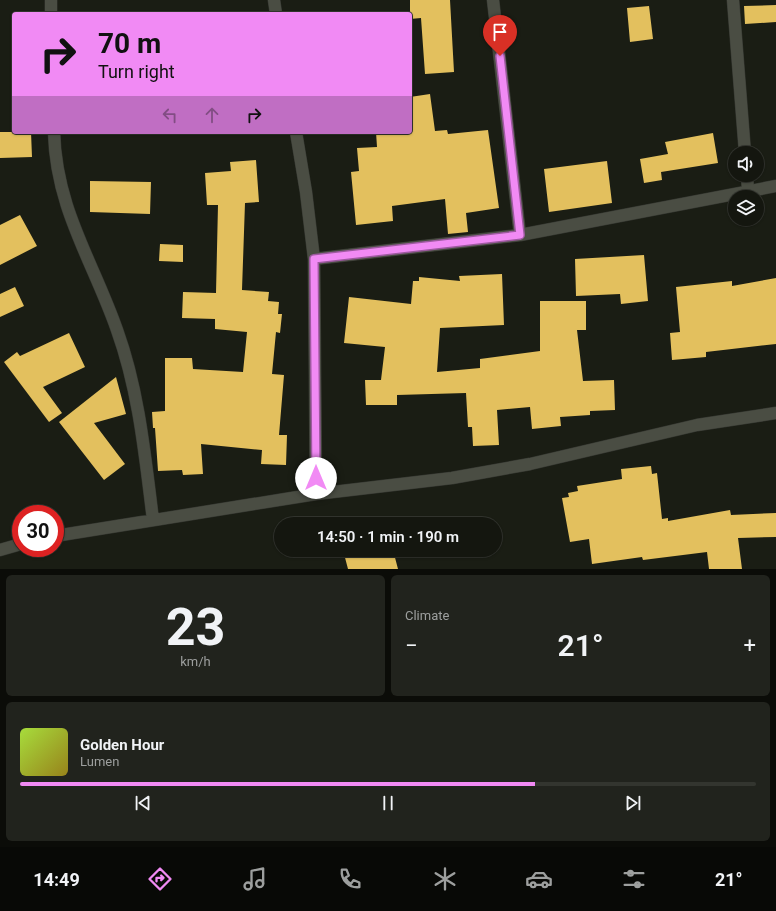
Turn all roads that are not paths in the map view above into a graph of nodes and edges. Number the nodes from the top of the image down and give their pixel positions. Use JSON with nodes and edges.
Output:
{"nodes":[{"id":1,"x":51,"y":0,"type":"edge"},
{"id":2,"x":274,"y":0,"type":"edge"},
{"id":3,"x":493,"y":0,"type":"edge"},
{"id":4,"x":733,"y":0,"type":"edge"},
{"id":5,"x":51,"y":12,"type":"edge"},
{"id":6,"x":276,"y":12,"type":"edge"},
{"id":7,"x":54,"y":134,"type":"edge"},
{"id":8,"x":296,"y":134,"type":"edge"},
{"id":9,"x":744,"y":146,"type":"edge"},
{"id":10,"x":776,"y":186,"type":"edge"},
{"id":11,"x":754,"y":190,"type":"edge"},
{"id":12,"x":728,"y":195,"type":"edge"},
{"id":13,"x":520,"y":235,"type":"junction"},
{"id":14,"x":314,"y":259,"type":"junction"},
{"id":15,"x":776,"y":413,"type":"edge"},
{"id":16,"x":316,"y":494,"type":"junction"},
{"id":17,"x":153,"y":520,"type":"junction"},
{"id":18,"x":64,"y":535,"type":"edge"},
{"id":19,"x":12,"y":547,"type":"edge"},
{"id":20,"x":0,"y":550,"type":"edge"}],
"edges":[{"from":1,"to":5,"type":"street"},
{"from":2,"to":6,"type":"street"},
{"from":3,"to":13,"type":"street"},
{"from":4,"to":9,"type":"street"},
{"from":7,"to":17,"type":"street"},
{"from":8,"to":14,"type":"street"},
{"from":10,"to":11,"type":"street"},
{"from":12,"to":13,"type":"street"},
{"from":13,"to":14,"type":"street"},
{"from":14,"to":16,"type":"street"},
{"from":15,"to":16,"type":"street"},
{"from":16,"to":17,"type":"street"},
{"from":17,"to":18,"type":"street"},
{"from":19,"to":20,"type":"street"}]}
